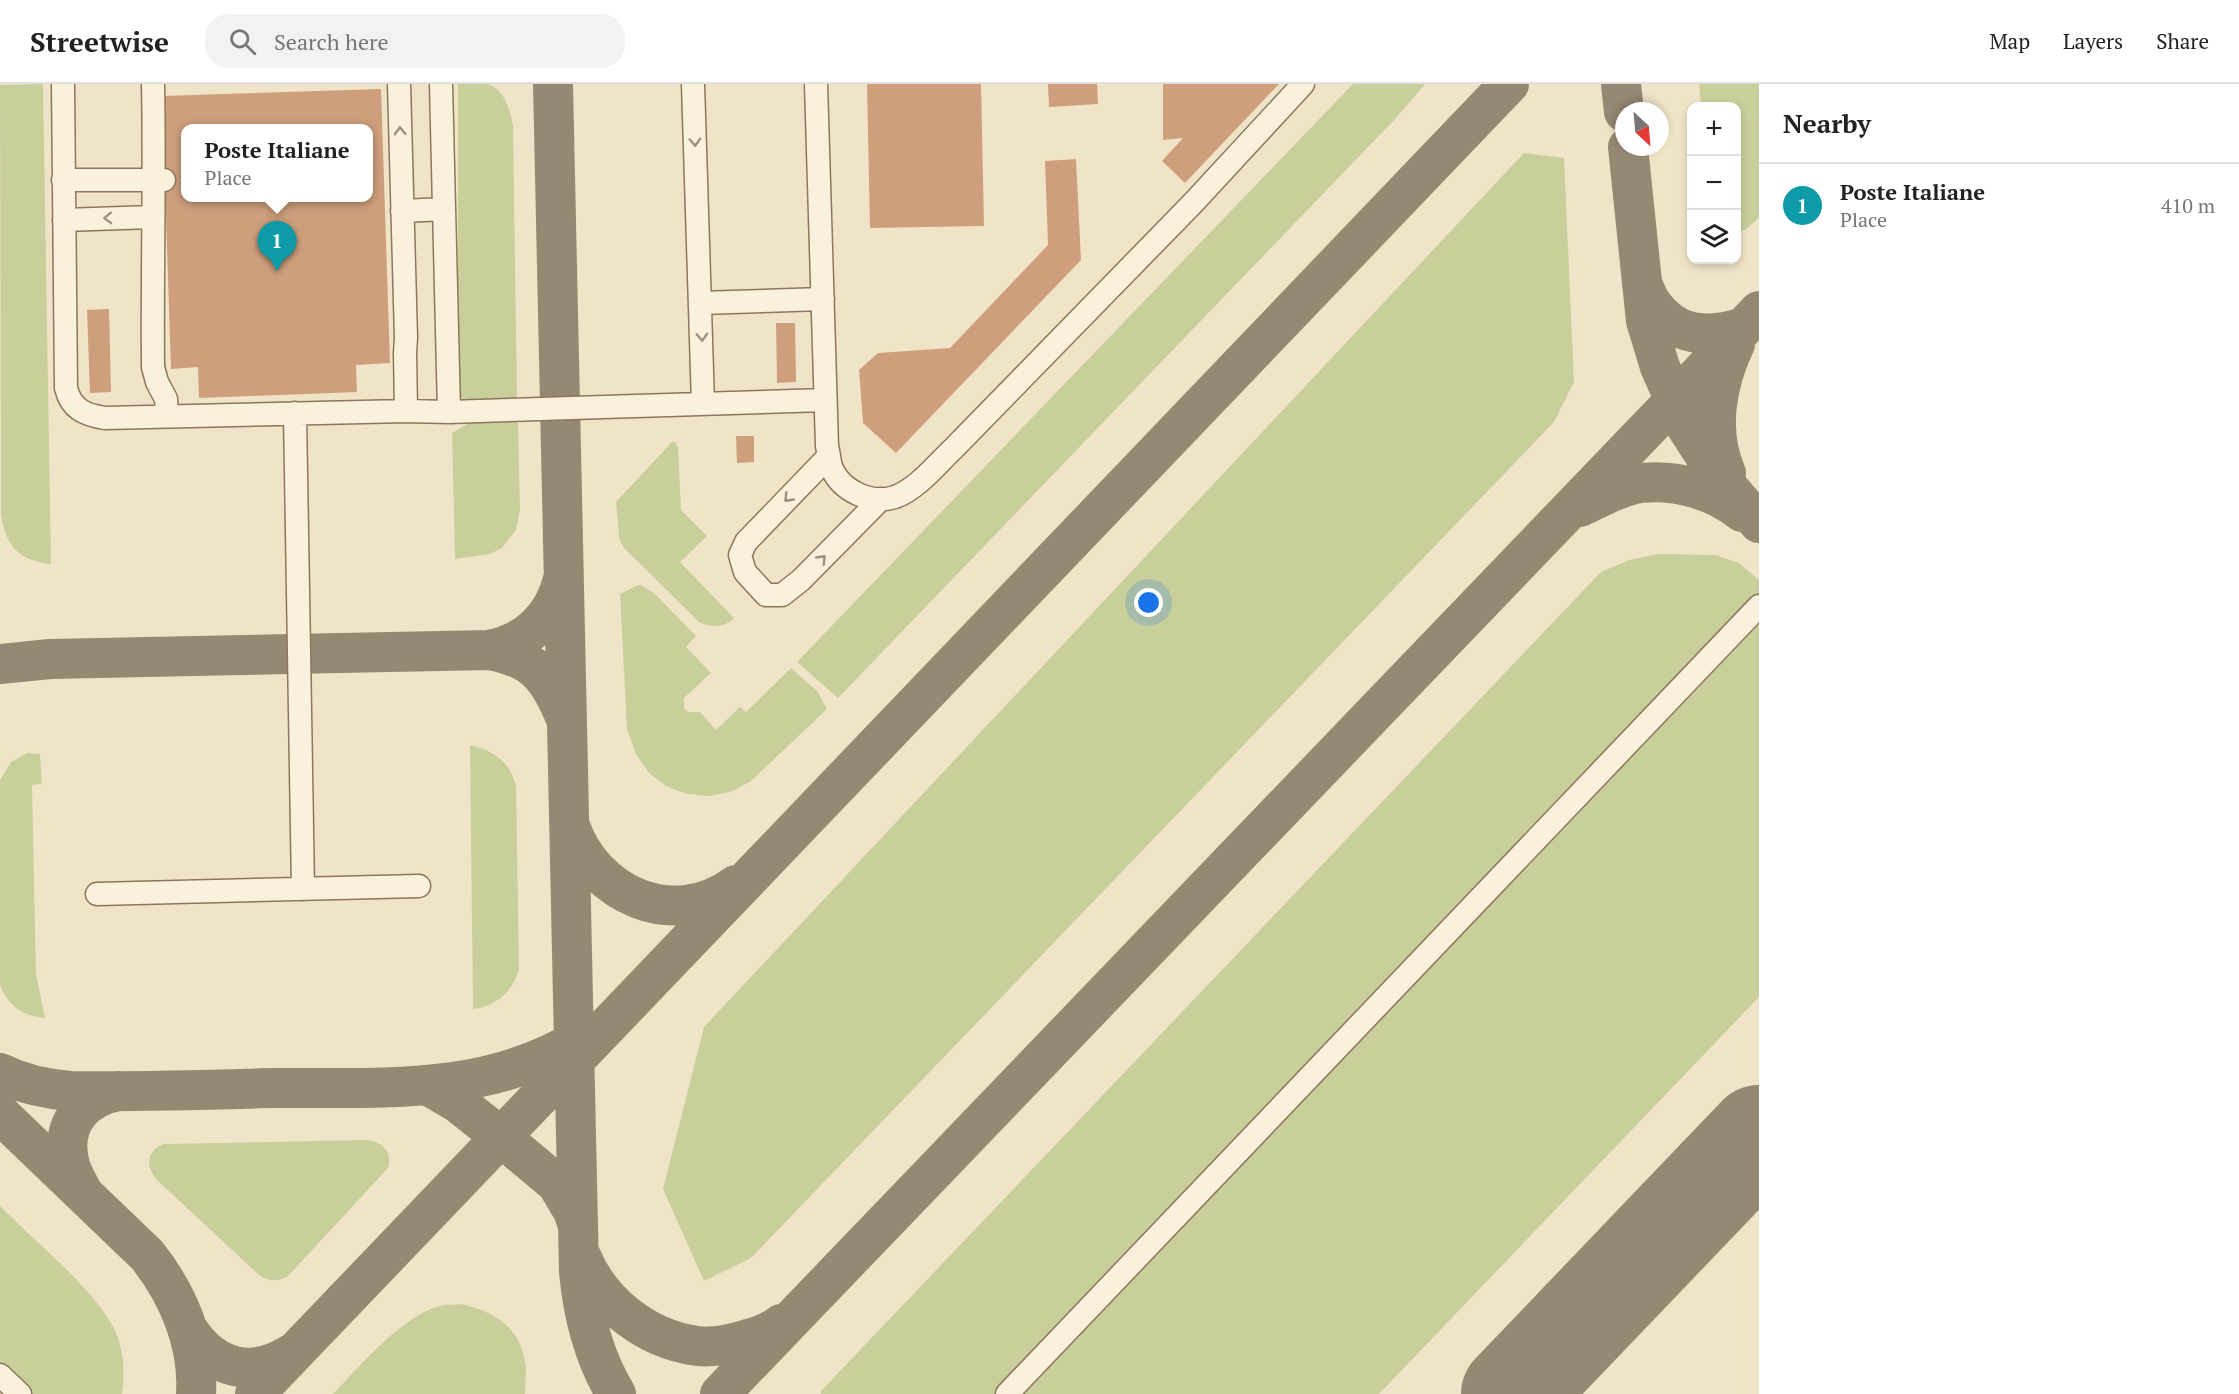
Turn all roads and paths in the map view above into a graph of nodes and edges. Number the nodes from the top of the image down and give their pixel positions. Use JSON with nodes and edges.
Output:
{"nodes":[{"id":1,"x":63,"y":84,"type":"edge"},
{"id":2,"x":153,"y":84,"type":"edge"},
{"id":3,"x":399,"y":84,"type":"edge"},
{"id":4,"x":441,"y":84,"type":"edge"},
{"id":5,"x":693,"y":84,"type":"edge"},
{"id":6,"x":816,"y":84,"type":"edge"},
{"id":7,"x":1303,"y":84,"type":"edge"},
{"id":8,"x":63,"y":180,"type":"junction"},
{"id":9,"x":159,"y":180,"type":"junction"},
{"id":10,"x":444,"y":210,"type":"junction"},
{"id":11,"x":402,"y":211,"type":"junction"},
{"id":12,"x":152,"y":217,"type":"junction"},
{"id":13,"x":64,"y":220,"type":"junction"},
{"id":14,"x":823,"y":299,"type":"junction"},
{"id":15,"x":701,"y":303,"type":"junction"},
{"id":16,"x":824,"y":400,"type":"junction"},
{"id":17,"x":703,"y":404,"type":"junction"},
{"id":18,"x":406,"y":411,"type":"junction"},
{"id":19,"x":449,"y":412,"type":"junction"},
{"id":20,"x":296,"y":413,"type":"junction"},
{"id":21,"x":167,"y":416,"type":"junction"},
{"id":22,"x":829,"y":456,"type":"junction"},
{"id":23,"x":881,"y":499,"type":"junction"},
{"id":24,"x":1759,"y":606,"type":"edge"},
{"id":25,"x":419,"y":886,"type":"dead end"},
{"id":26,"x":303,"y":889,"type":"junction"},
{"id":27,"x":97,"y":894,"type":"dead end"},
{"id":28,"x":0,"y":1375,"type":"edge"},
{"id":29,"x":20,"y":1394,"type":"edge"},
{"id":30,"x":1007,"y":1394,"type":"edge"}],
"edges":[{"from":1,"to":8,"type":"lane"},
{"from":2,"to":9,"type":"lane"},
{"from":11,"to":3,"type":"lane","one_way":true},
{"from":4,"to":10,"type":"lane"},
{"from":5,"to":15,"type":"lane","one_way":true},
{"from":6,"to":14,"type":"lane"},
{"from":7,"to":23,"type":"lane"},
{"from":8,"to":9,"type":"lane"},
{"from":8,"to":13,"type":"lane"},
{"from":9,"to":12,"type":"lane"},
{"from":10,"to":11,"type":"lane"},
{"from":10,"to":19,"type":"lane"},
{"from":11,"to":18,"type":"lane"},
{"from":12,"to":13,"type":"lane","one_way":true},
{"from":12,"to":21,"type":"lane"},
{"from":13,"to":21,"type":"lane"},
{"from":14,"to":15,"type":"lane"},
{"from":14,"to":16,"type":"lane"},
{"from":15,"to":17,"type":"lane","one_way":true},
{"from":16,"to":17,"type":"lane"},
{"from":16,"to":22,"type":"lane"},
{"from":17,"to":19,"type":"lane"},
{"from":18,"to":19,"type":"lane"},
{"from":18,"to":20,"type":"lane"},
{"from":20,"to":21,"type":"lane"},
{"from":20,"to":26,"type":"lane"},
{"from":22,"to":23,"type":"lane"},
{"from":22,"to":23,"type":"lane","one_way":true},
{"from":24,"to":30,"type":"lane"},
{"from":25,"to":26,"type":"lane"},
{"from":26,"to":27,"type":"lane"},
{"from":28,"to":29,"type":"lane"}]}
